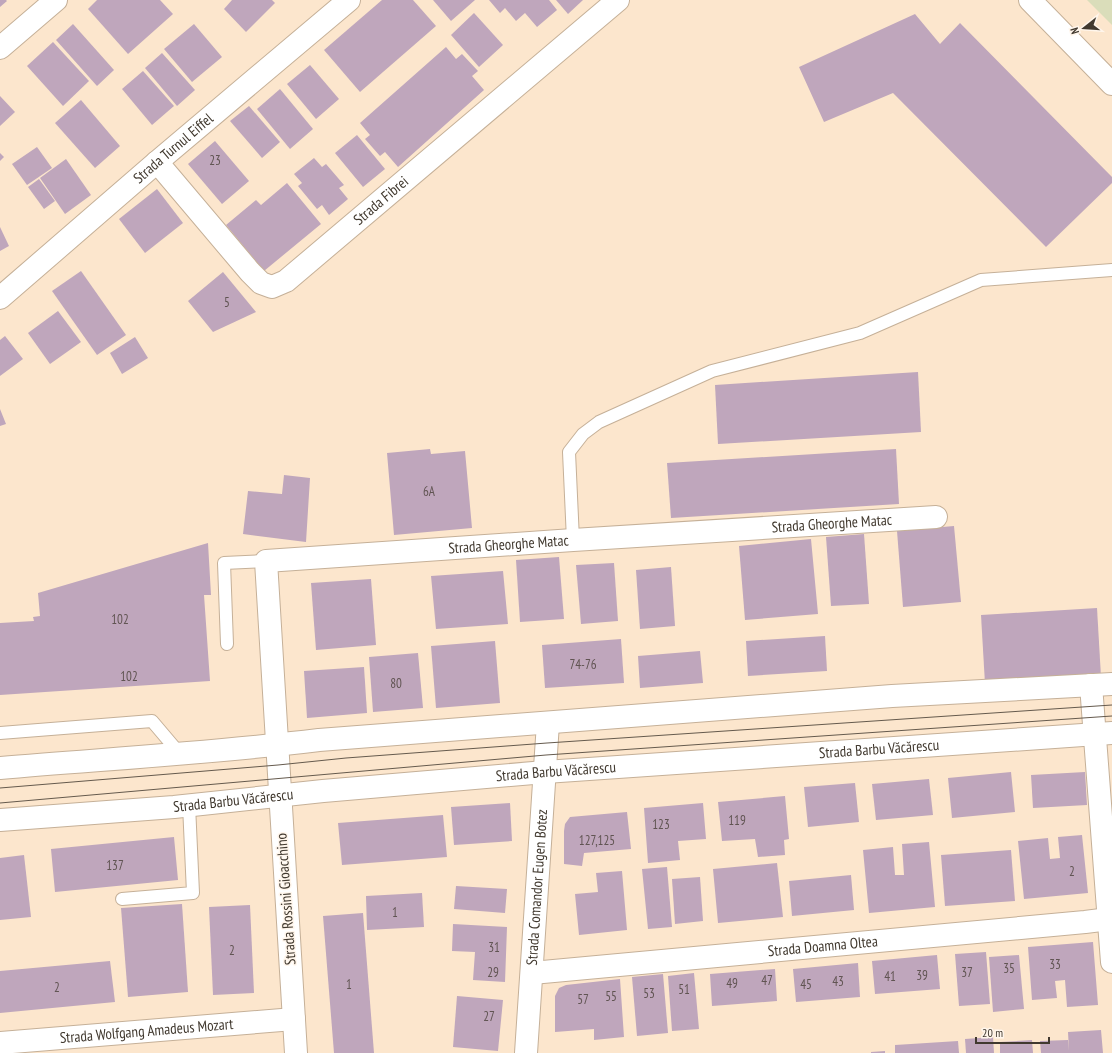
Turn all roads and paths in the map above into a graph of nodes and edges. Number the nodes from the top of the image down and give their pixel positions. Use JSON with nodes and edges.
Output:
{"nodes":[{"id":1,"x":56,"y":0,"type":"edge"},
{"id":2,"x":349,"y":0,"type":"edge"},
{"id":3,"x":618,"y":0,"type":"edge"},
{"id":4,"x":1030,"y":0,"type":"edge"},
{"id":5,"x":0,"y":48,"type":"edge"},
{"id":6,"x":1112,"y":84,"type":"edge"},
{"id":7,"x":157,"y":162,"type":"junction"},
{"id":8,"x":1112,"y":270,"type":"edge"},
{"id":9,"x":0,"y":298,"type":"edge"},
{"id":10,"x":936,"y":517,"type":"dead end"},
{"id":11,"x":573,"y":540,"type":"junction"},
{"id":12,"x":266,"y":561,"type":"junction"},
{"id":13,"x":227,"y":644,"type":"dead end"},
{"id":14,"x":1102,"y":685,"type":"edge"},
{"id":15,"x":548,"y":723,"type":"junction"},
{"id":16,"x":0,"y":733,"type":"edge"},
{"id":17,"x":1104,"y":734,"type":"edge"},
{"id":18,"x":277,"y":745,"type":"junction"},
{"id":19,"x":180,"y":754,"type":"junction"},
{"id":20,"x":0,"y":768,"type":"edge"},
{"id":21,"x":545,"y":772,"type":"junction"},
{"id":22,"x":280,"y":795,"type":"junction"},
{"id":23,"x":189,"y":805,"type":"junction"},
{"id":24,"x":0,"y":820,"type":"edge"},
{"id":25,"x":122,"y":899,"type":"dead end"},
{"id":26,"x":1110,"y":917,"type":"edge"},
{"id":27,"x":1112,"y":962,"type":"edge"},
{"id":28,"x":532,"y":973,"type":"junction"},
{"id":29,"x":294,"y":1019,"type":"junction"},
{"id":30,"x":0,"y":1043,"type":"edge"},
{"id":31,"x":296,"y":1053,"type":"edge"},
{"id":32,"x":526,"y":1053,"type":"edge"}],
"edges":[{"from":1,"to":5,"type":"street"},
{"from":2,"to":7,"type":"street","name":"Strada Turnul Eiffel"},
{"from":3,"to":7,"type":"street","name":"Strada Fibrei"},
{"from":4,"to":6,"type":"street"},
{"from":7,"to":9,"type":"street","name":"Strada Turnul Eiffel"},
{"from":8,"to":11,"type":"lane"},
{"from":10,"to":11,"type":"street","name":"Strada Gheorghe Matac"},
{"from":11,"to":12,"type":"street","name":"Strada Gheorghe Matac"},
{"from":12,"to":13,"type":"lane"},
{"from":12,"to":18,"type":"street"},
{"from":14,"to":15,"type":"street"},
{"from":14,"to":17,"type":"street"},
{"from":15,"to":18,"type":"street"},
{"from":15,"to":21,"type":"street","name":"Strada Comandor Eugen Botez"},
{"from":16,"to":19,"type":"lane"},
{"from":17,"to":21,"type":"street","name":"Strada Barbu Văcărescu"},
{"from":17,"to":26,"type":"street"},
{"from":18,"to":19,"type":"street"},
{"from":18,"to":22,"type":"street","name":"Strada Rossini Gioacchino"},
{"from":19,"to":20,"type":"street"},
{"from":21,"to":22,"type":"street","name":"Strada Barbu Văcărescu"},
{"from":21,"to":28,"type":"street","name":"Strada Comandor Eugen Botez"},
{"from":22,"to":23,"type":"street","name":"Strada Barbu Văcărescu"},
{"from":22,"to":29,"type":"street","name":"Strada Rossini Gioacchino"},
{"from":23,"to":24,"type":"street","name":"Strada Barbu Văcărescu"},
{"from":23,"to":25,"type":"lane"},
{"from":26,"to":27,"type":"street"},
{"from":26,"to":28,"type":"street","name":"Strada Doamna Oltea"},
{"from":28,"to":32,"type":"street","name":"Strada Comandor Eugen Botez"},
{"from":29,"to":30,"type":"street","name":"Strada Wolfgang Amadeus Mozart"},
{"from":29,"to":31,"type":"street","name":"Strada Rossini Gioacchino"}]}
